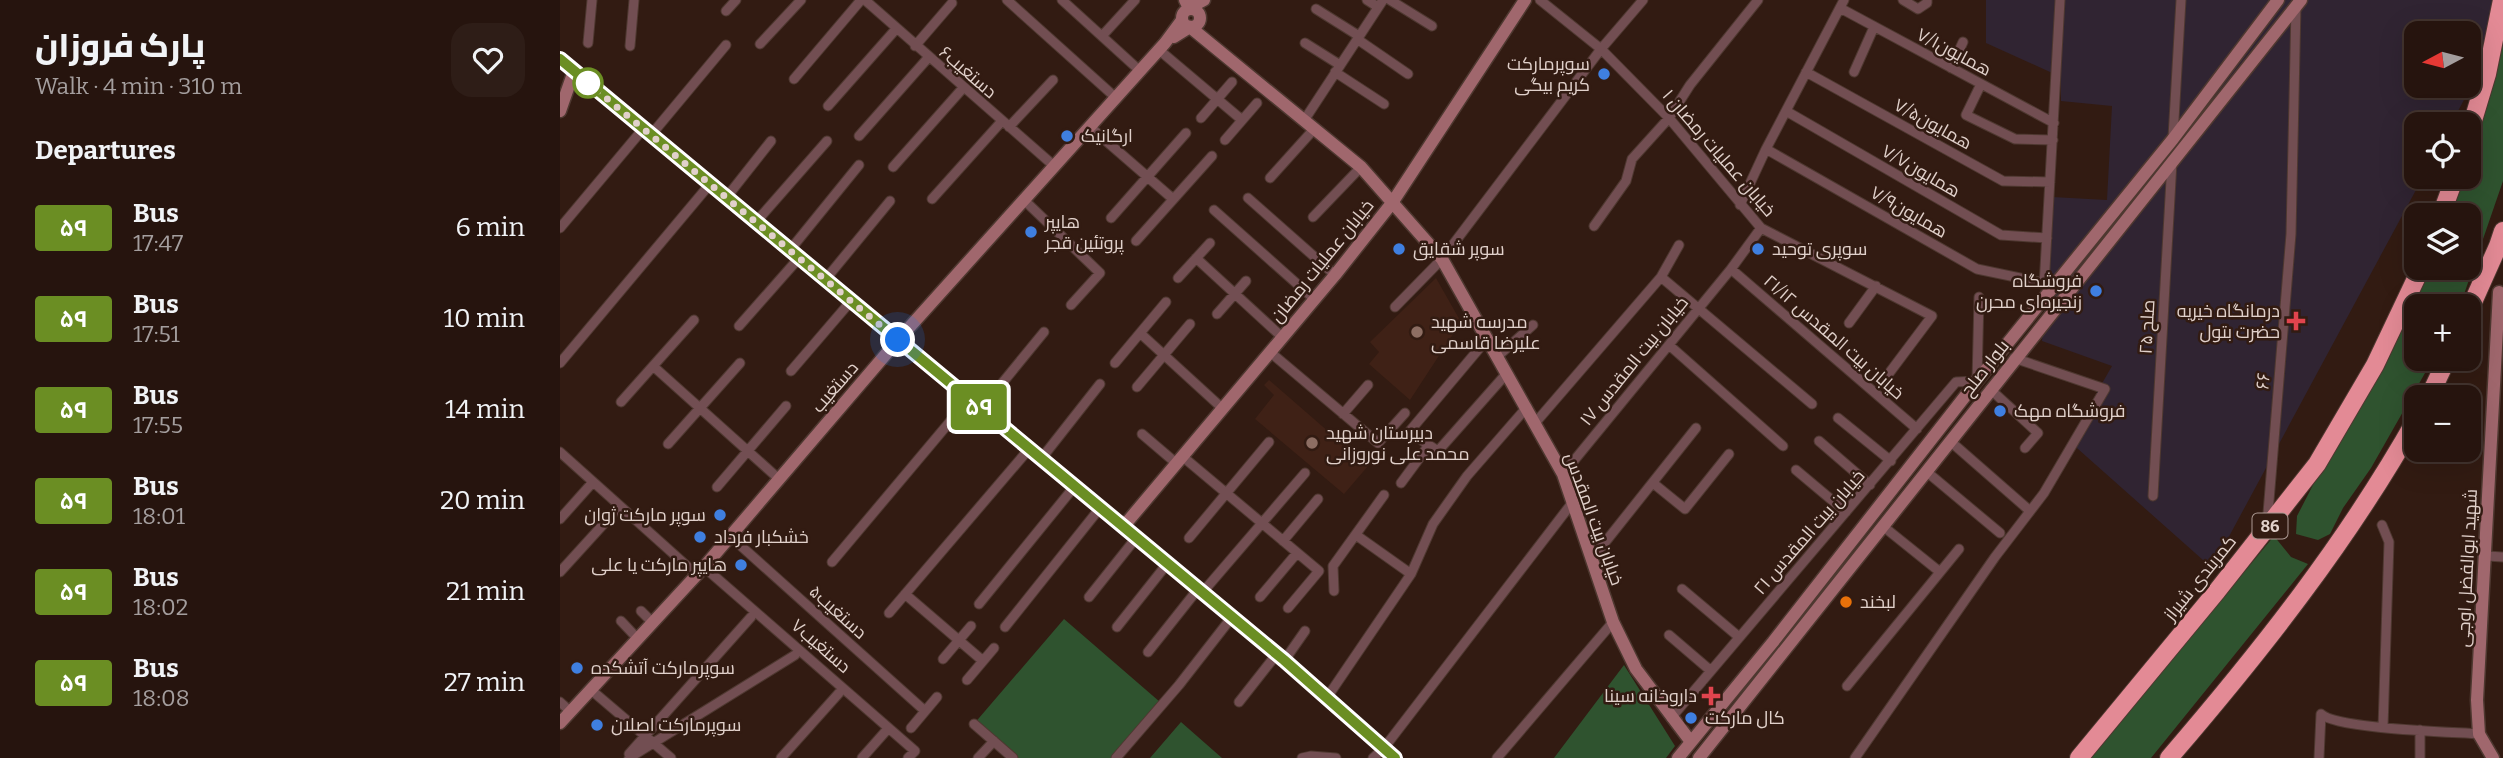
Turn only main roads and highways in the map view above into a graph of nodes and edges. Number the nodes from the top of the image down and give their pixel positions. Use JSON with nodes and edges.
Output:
{"nodes":[{"id":1,"x":2489,"y":0,"type":"edge"},
{"id":2,"x":2502,"y":0,"type":"edge"},
{"id":3,"x":2493,"y":46,"type":"junction"},
{"id":4,"x":2475,"y":112,"type":"edge"},
{"id":5,"x":2501,"y":238,"type":"edge"},
{"id":6,"x":2416,"y":280,"type":"edge"},
{"id":7,"x":2476,"y":294,"type":"edge"},
{"id":8,"x":2404,"y":441,"type":"edge"},
{"id":9,"x":2079,"y":758,"type":"edge"},
{"id":10,"x":2169,"y":758,"type":"edge"}],
"edges":[{"from":1,"to":3,"type":"highway"},
{"from":2,"to":3,"type":"highway"},
{"from":3,"to":4,"type":"highway"},
{"from":5,"to":7,"type":"highway"},
{"from":6,"to":9,"type":"highway","name":"کمربندی شیراز","number":"86"},
{"from":8,"to":10,"type":"highway"}]}
